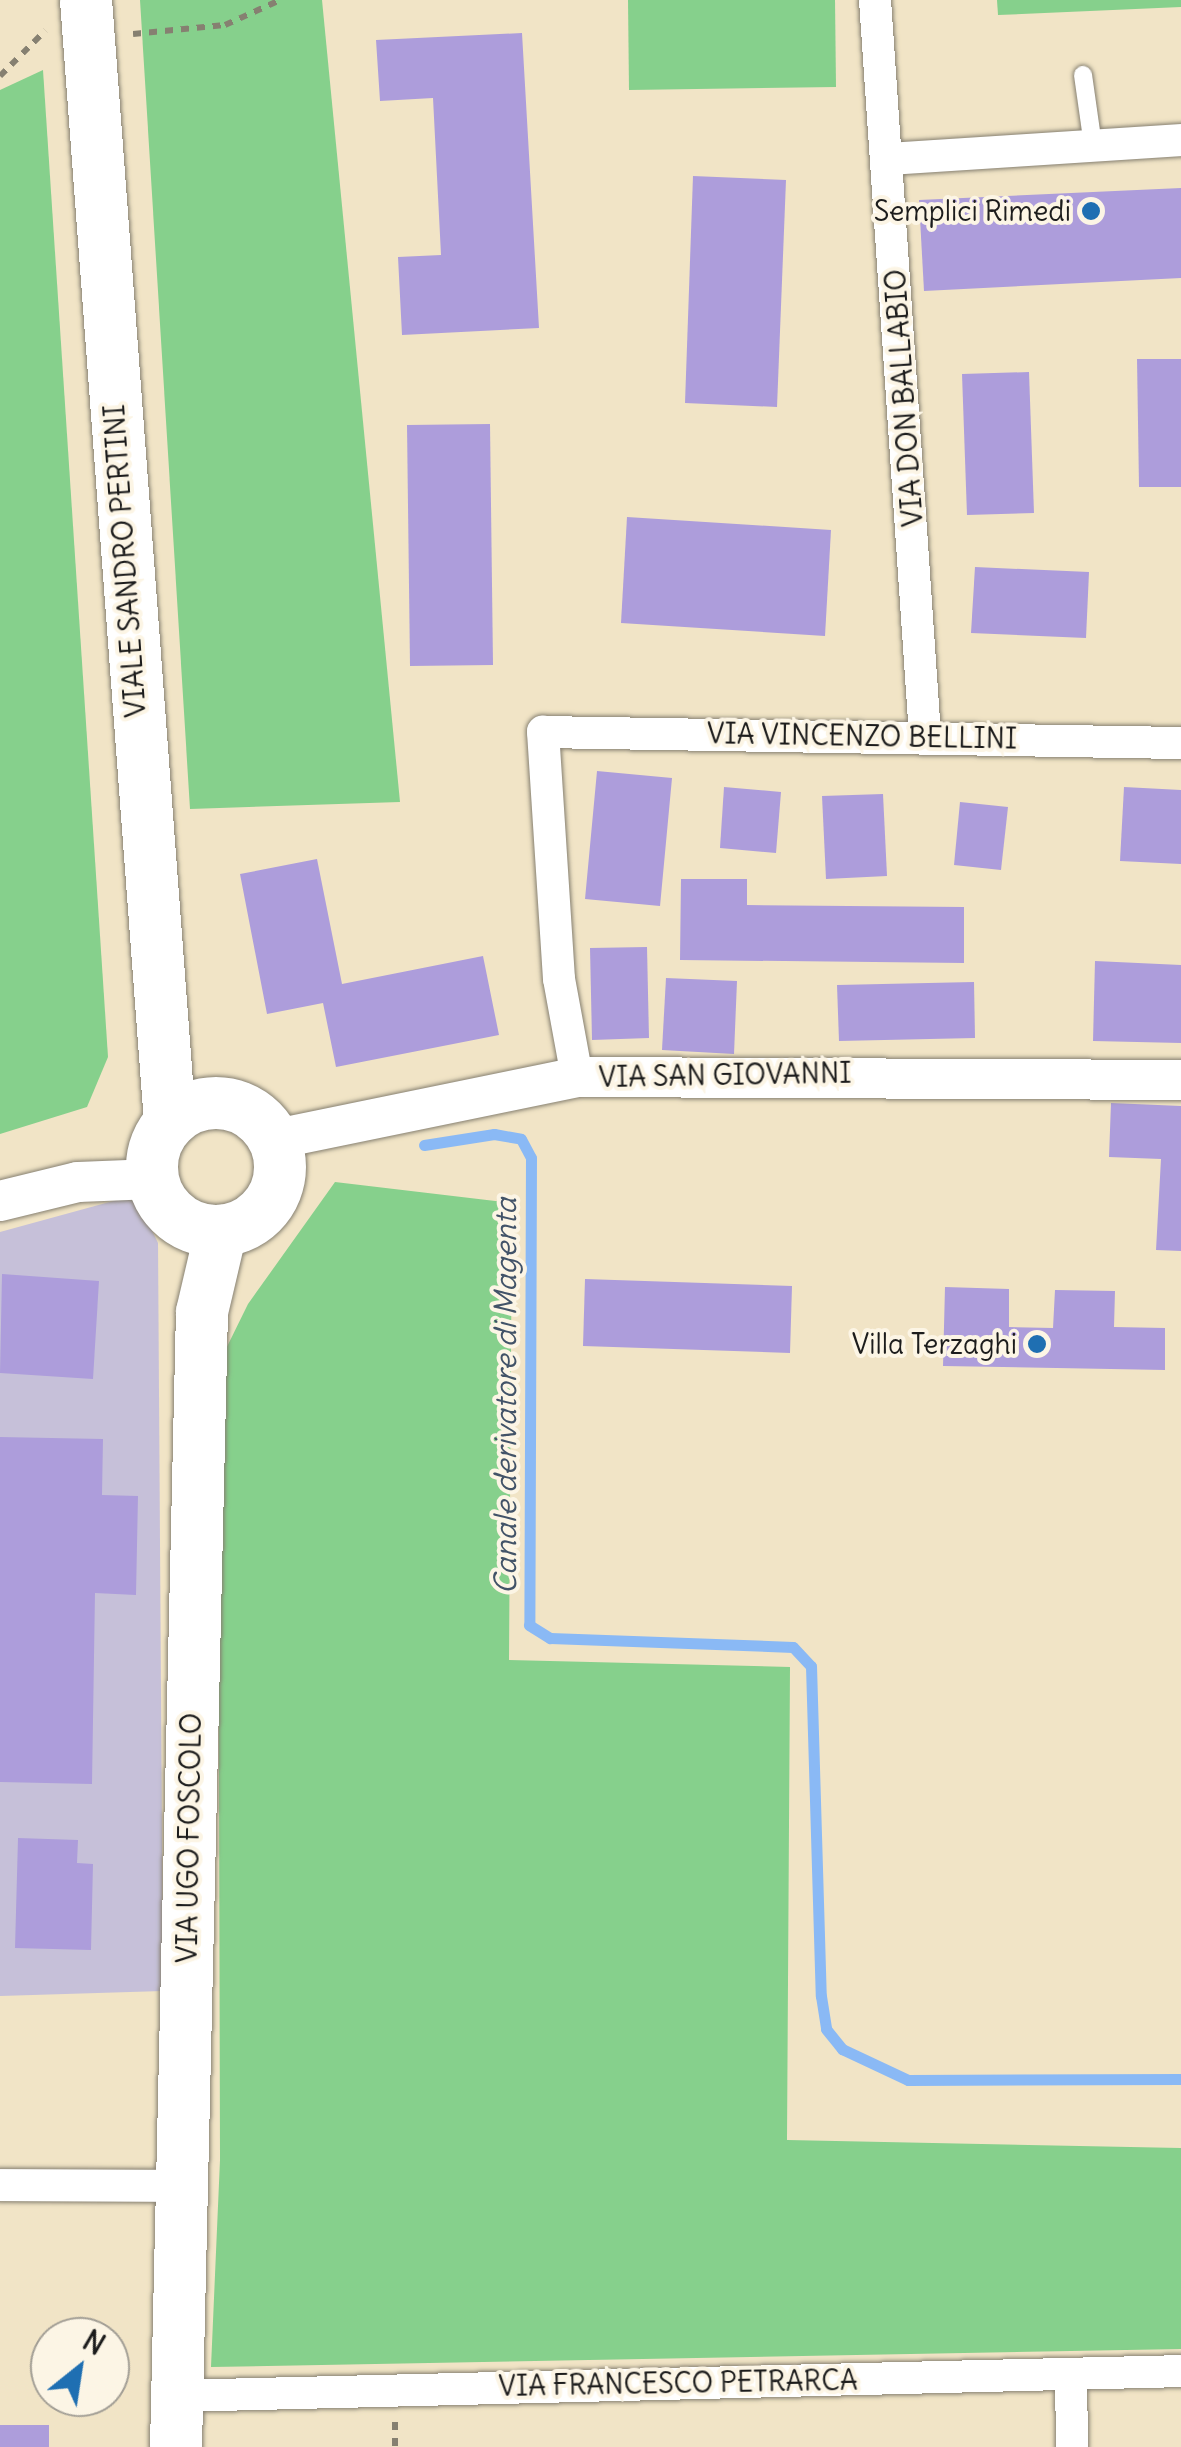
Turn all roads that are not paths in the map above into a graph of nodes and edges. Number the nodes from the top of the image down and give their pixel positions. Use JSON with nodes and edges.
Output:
{"nodes":[{"id":1,"x":876,"y":0,"type":"edge"},
{"id":2,"x":78,"y":18,"type":"edge"},
{"id":3,"x":1083,"y":74,"type":"dead end"},
{"id":4,"x":1181,"y":140,"type":"edge"},
{"id":5,"x":1093,"y":146,"type":"junction"},
{"id":6,"x":890,"y":159,"type":"junction"},
{"id":7,"x":925,"y":736,"type":"junction"},
{"id":8,"x":1181,"y":743,"type":"edge"},
{"id":9,"x":577,"y":1077,"type":"junction"},
{"id":10,"x":1181,"y":1080,"type":"edge"},
{"id":11,"x":170,"y":1122,"type":"junction"},
{"id":12,"x":276,"y":1139,"type":"junction"},
{"id":13,"x":152,"y":1178,"type":"junction"},
{"id":14,"x":0,"y":1202,"type":"edge"},
{"id":15,"x":220,"y":1231,"type":"junction"},
{"id":16,"x":0,"y":2185,"type":"edge"},
{"id":17,"x":181,"y":2186,"type":"junction"},
{"id":18,"x":1181,"y":2371,"type":"edge"},
{"id":19,"x":1071,"y":2374,"type":"junction"},
{"id":20,"x":176,"y":2396,"type":"junction"},
{"id":21,"x":176,"y":2447,"type":"edge"},
{"id":22,"x":1072,"y":2447,"type":"edge"}],
"edges":[{"from":1,"to":6,"type":"street","name":"VIA DON BALLABIO"},
{"from":2,"to":11,"type":"main road","name":"VIALE SANDRO PERTINI"},
{"from":3,"to":5,"type":"lane"},
{"from":4,"to":5,"type":"street"},
{"from":5,"to":6,"type":"street"},
{"from":6,"to":7,"type":"street","name":"VIA DON BALLABIO"},
{"from":7,"to":8,"type":"street","name":"VIA VINCENZO BELLINI"},
{"from":7,"to":9,"type":"street","name":"VIA VINCENZO BELLINI"},
{"from":9,"to":10,"type":"street","name":"VIA SAN GIOVANNI"},
{"from":9,"to":12,"type":"street","name":"VIA SAN GIOVANNI"},
{"from":11,"to":12,"type":"main road"},
{"from":11,"to":13,"type":"main road"},
{"from":12,"to":15,"type":"main road"},
{"from":13,"to":14,"type":"street"},
{"from":13,"to":15,"type":"main road"},
{"from":15,"to":17,"type":"main road","name":"VIA UGO FOSCOLO"},
{"from":16,"to":17,"type":"street"},
{"from":17,"to":20,"type":"main road","name":"VIA UGO FOSCOLO"},
{"from":18,"to":19,"type":"street","name":"VIA FRANCESCO PETRARCA"},
{"from":19,"to":20,"type":"street","name":"VIA FRANCESCO PETRARCA"},
{"from":19,"to":22,"type":"street"},
{"from":20,"to":21,"type":"main road","name":"VIA UGO FOSCOLO"}]}
